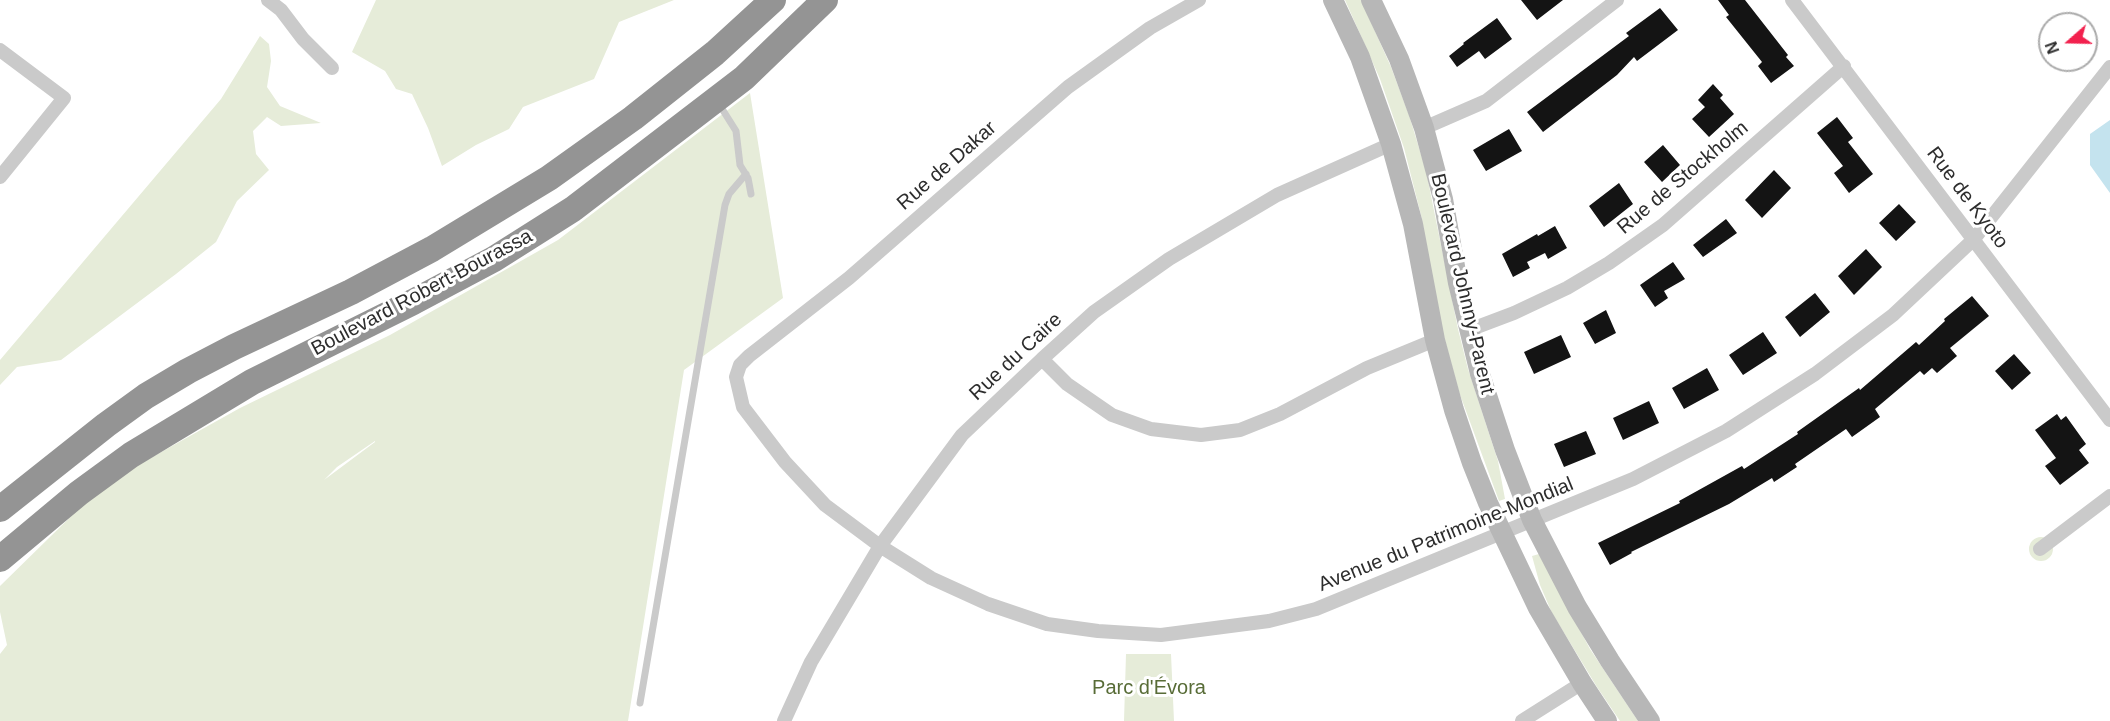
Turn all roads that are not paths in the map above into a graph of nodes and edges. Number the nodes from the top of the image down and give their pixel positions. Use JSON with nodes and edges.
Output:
{"nodes":[{"id":1,"x":268,"y":0,"type":"edge"},
{"id":2,"x":772,"y":0,"type":"edge"},
{"id":3,"x":825,"y":0,"type":"edge"},
{"id":4,"x":1199,"y":0,"type":"edge"},
{"id":5,"x":1334,"y":0,"type":"edge"},
{"id":6,"x":1371,"y":0,"type":"edge"},
{"id":7,"x":1617,"y":0,"type":"edge"},
{"id":8,"x":1792,"y":0,"type":"edge"},
{"id":9,"x":0,"y":50,"type":"edge"},
{"id":10,"x":1844,"y":66,"type":"junction"},
{"id":11,"x":2110,"y":67,"type":"edge"},
{"id":12,"x":332,"y":68,"type":"dead end"},
{"id":13,"x":716,"y":100,"type":"junction"},
{"id":14,"x":1424,"y":128,"type":"junction"},
{"id":15,"x":1391,"y":144,"type":"junction"},
{"id":16,"x":746,"y":174,"type":"junction"},
{"id":17,"x":0,"y":177,"type":"edge"},
{"id":18,"x":751,"y":194,"type":"dead end"},
{"id":19,"x":1974,"y":239,"type":"junction"},
{"id":20,"x":1469,"y":330,"type":"junction"},
{"id":21,"x":1435,"y":340,"type":"junction"},
{"id":22,"x":1042,"y":359,"type":"junction"},
{"id":23,"x":736,"y":377,"type":"joint"},
{"id":24,"x":2110,"y":420,"type":"edge"},
{"id":25,"x":2110,"y":496,"type":"edge"},
{"id":26,"x":0,"y":509,"type":"edge"},
{"id":27,"x":1532,"y":520,"type":"junction"},
{"id":28,"x":1503,"y":533,"type":"junction"},
{"id":29,"x":880,"y":546,"type":"junction"},
{"id":30,"x":2040,"y":549,"type":"dead end"},
{"id":31,"x":0,"y":559,"type":"edge"},
{"id":32,"x":1582,"y":683,"type":"junction"},
{"id":33,"x":640,"y":703,"type":"dead end"},
{"id":34,"x":784,"y":721,"type":"edge"},
{"id":35,"x":1522,"y":721,"type":"edge"},
{"id":36,"x":1607,"y":721,"type":"edge"},
{"id":37,"x":1650,"y":721,"type":"edge"}],
"edges":[{"from":1,"to":12,"type":"street"},
{"from":2,"to":26,"type":"highway","name":"Boulevard Robert-Bourassa"},
{"from":3,"to":13,"type":"highway","name":"Boulevard Robert-Bourassa"},
{"from":4,"to":23,"type":"street","name":"Rue de Dakar"},
{"from":5,"to":15,"type":"street","name":"Boulevard Johnny-Parent"},
{"from":6,"to":14,"type":"street","name":"Boulevard Johnny-Parent"},
{"from":7,"to":14,"type":"street"},
{"from":8,"to":10,"type":"street","name":"Rue de Kyoto"},
{"from":9,"to":17,"type":"street"},
{"from":10,"to":19,"type":"street","name":"Rue de Kyoto"},
{"from":10,"to":20,"type":"street","name":"Rue de Stockholm"},
{"from":11,"to":19,"type":"street","name":"Avenue du Patrimoine-Mondial"},
{"from":13,"to":16,"type":"lane"},
{"from":13,"to":31,"type":"highway","name":"Boulevard Robert-Bourassa"},
{"from":14,"to":20,"type":"street","name":"Boulevard Johnny-Parent"},
{"from":15,"to":21,"type":"street","name":"Boulevard Johnny-Parent"},
{"from":15,"to":22,"type":"street","name":"Rue du Caire"},
{"from":16,"to":18,"type":"lane"},
{"from":16,"to":33,"type":"lane"},
{"from":19,"to":24,"type":"street","name":"Rue de Kyoto"},
{"from":19,"to":27,"type":"street","name":"Avenue du Patrimoine-Mondial"},
{"from":20,"to":27,"type":"street","name":"Boulevard Johnny-Parent"},
{"from":21,"to":22,"type":"street"},
{"from":21,"to":28,"type":"street","name":"Boulevard Johnny-Parent"},
{"from":22,"to":29,"type":"street","name":"Rue du Caire"},
{"from":23,"to":29,"type":"street","name":"Avenue du Patrimoine-Mondial"},
{"from":25,"to":30,"type":"street"},
{"from":27,"to":28,"type":"street","name":"Avenue du Patrimoine-Mondial"},
{"from":27,"to":37,"type":"street","name":"Boulevard Johnny-Parent"},
{"from":28,"to":29,"type":"street","name":"Avenue du Patrimoine-Mondial"},
{"from":28,"to":32,"type":"street","name":"Boulevard Johnny-Parent"},
{"from":29,"to":34,"type":"street","name":"Rue du Caire"},
{"from":32,"to":35,"type":"street"},
{"from":32,"to":36,"type":"street","name":"Boulevard Johnny-Parent"}]}
